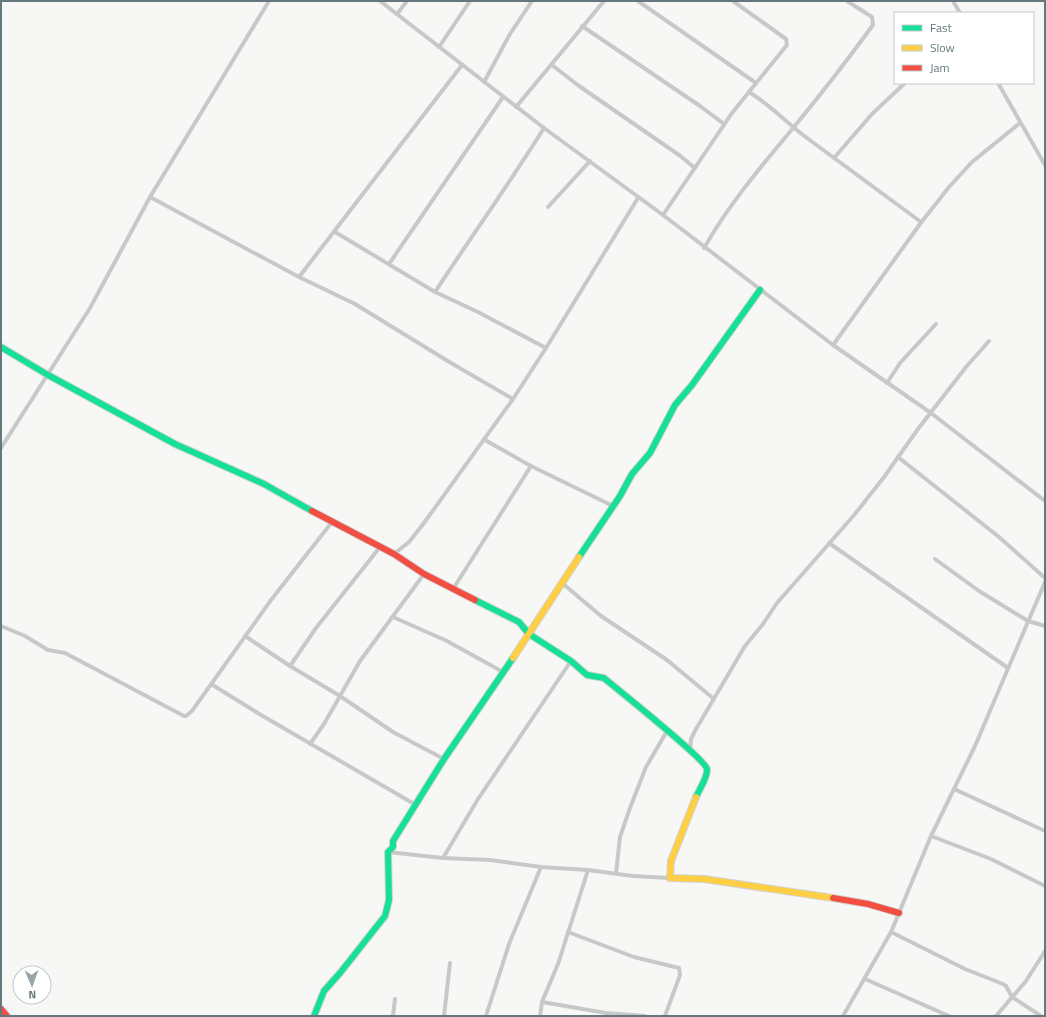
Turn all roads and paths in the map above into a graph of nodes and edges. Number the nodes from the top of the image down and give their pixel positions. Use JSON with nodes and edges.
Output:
{"nodes":[{"id":1,"x":269,"y":1,"type":"edge"},
{"id":2,"x":380,"y":1,"type":"edge"},
{"id":3,"x":407,"y":1,"type":"edge"},
{"id":4,"x":470,"y":1,"type":"edge"},
{"id":5,"x":532,"y":1,"type":"edge"},
{"id":6,"x":604,"y":1,"type":"edge"},
{"id":7,"x":638,"y":1,"type":"edge"},
{"id":8,"x":733,"y":1,"type":"edge"},
{"id":9,"x":847,"y":1,"type":"edge"},
{"id":10,"x":953,"y":1,"type":"edge"},
{"id":11,"x":959,"y":12,"type":"edge"},
{"id":12,"x":397,"y":14,"type":"junction"},
{"id":13,"x":582,"y":26,"type":"junction"},
{"id":14,"x":439,"y":47,"type":"junction"},
{"id":15,"x":462,"y":65,"type":"junction"},
{"id":16,"x":552,"y":65,"type":"junction"},
{"id":17,"x":484,"y":82,"type":"junction"},
{"id":18,"x":756,"y":83,"type":"junction"},
{"id":19,"x":904,"y":84,"type":"edge"},
{"id":20,"x":999,"y":84,"type":"edge"},
{"id":21,"x":749,"y":92,"type":"junction"},
{"id":22,"x":504,"y":97,"type":"junction"},
{"id":23,"x":516,"y":107,"type":"junction"},
{"id":24,"x":1020,"y":123,"type":"junction"},
{"id":25,"x":724,"y":124,"type":"junction"},
{"id":26,"x":544,"y":128,"type":"junction"},
{"id":27,"x":794,"y":128,"type":"junction"},
{"id":28,"x":834,"y":158,"type":"junction"},
{"id":29,"x":590,"y":161,"type":"junction"},
{"id":30,"x":1045,"y":165,"type":"edge"},
{"id":31,"x":695,"y":168,"type":"junction"},
{"id":32,"x":150,"y":197,"type":"junction"},
{"id":33,"x":638,"y":198,"type":"junction"},
{"id":34,"x":548,"y":208,"type":"dead end"},
{"id":35,"x":663,"y":215,"type":"junction"},
{"id":36,"x":921,"y":222,"type":"junction"},
{"id":37,"x":335,"y":232,"type":"junction"},
{"id":38,"x":704,"y":248,"type":"junction"},
{"id":39,"x":389,"y":264,"type":"junction"},
{"id":40,"x":299,"y":277,"type":"junction"},
{"id":41,"x":760,"y":290,"type":"junction"},
{"id":42,"x":435,"y":292,"type":"junction"},
{"id":43,"x":936,"y":324,"type":"dead end"},
{"id":44,"x":989,"y":341,"type":"dead end"},
{"id":45,"x":833,"y":345,"type":"junction"},
{"id":46,"x":1,"y":347,"type":"edge"},
{"id":47,"x":546,"y":348,"type":"junction"},
{"id":48,"x":48,"y":374,"type":"junction"},
{"id":49,"x":887,"y":383,"type":"junction"},
{"id":50,"x":513,"y":399,"type":"junction"},
{"id":51,"x":931,"y":413,"type":"junction"},
{"id":52,"x":484,"y":440,"type":"junction"},
{"id":53,"x":1,"y":448,"type":"edge"},
{"id":54,"x":898,"y":457,"type":"junction"},
{"id":55,"x":531,"y":466,"type":"junction"},
{"id":56,"x":1045,"y":501,"type":"edge"},
{"id":57,"x":613,"y":506,"type":"junction"},
{"id":58,"x":332,"y":522,"type":"junction"},
{"id":59,"x":829,"y":543,"type":"junction"},
{"id":60,"x":380,"y":547,"type":"junction"},
{"id":61,"x":394,"y":554,"type":"junction"},
{"id":62,"x":935,"y":559,"type":"dead end"},
{"id":63,"x":424,"y":574,"type":"junction"},
{"id":64,"x":1045,"y":578,"type":"edge"},
{"id":65,"x":1045,"y":582,"type":"edge"},
{"id":66,"x":562,"y":583,"type":"junction"},
{"id":67,"x":453,"y":589,"type":"junction"},
{"id":68,"x":393,"y":617,"type":"junction"},
{"id":69,"x":1028,"y":621,"type":"junction"},
{"id":70,"x":1,"y":626,"type":"edge"},
{"id":71,"x":1045,"y":626,"type":"edge"},
{"id":72,"x":529,"y":634,"type":"junction"},
{"id":73,"x":245,"y":636,"type":"junction"},
{"id":74,"x":571,"y":661,"type":"junction"},
{"id":75,"x":290,"y":666,"type":"junction"},
{"id":76,"x":1008,"y":668,"type":"junction"},
{"id":77,"x":503,"y":672,"type":"junction"},
{"id":78,"x":211,"y":684,"type":"junction"},
{"id":79,"x":340,"y":696,"type":"junction"},
{"id":80,"x":714,"y":699,"type":"junction"},
{"id":81,"x":667,"y":731,"type":"junction"},
{"id":82,"x":310,"y":744,"type":"junction"},
{"id":83,"x":690,"y":750,"type":"junction"},
{"id":84,"x":444,"y":758,"type":"junction"},
{"id":85,"x":954,"y":789,"type":"junction"},
{"id":86,"x":416,"y":805,"type":"junction"},
{"id":87,"x":1045,"y":831,"type":"edge"},
{"id":88,"x":931,"y":836,"type":"junction"},
{"id":89,"x":388,"y":852,"type":"junction"},
{"id":90,"x":443,"y":858,"type":"junction"},
{"id":91,"x":541,"y":867,"type":"junction"},
{"id":92,"x":588,"y":870,"type":"junction"},
{"id":93,"x":616,"y":873,"type":"junction"},
{"id":94,"x":670,"y":878,"type":"junction"},
{"id":95,"x":1045,"y":886,"type":"edge"},
{"id":96,"x":899,"y":912,"type":"junction"},
{"id":97,"x":568,"y":932,"type":"junction"},
{"id":98,"x":891,"y":932,"type":"junction"},
{"id":99,"x":1045,"y":950,"type":"edge"},
{"id":100,"x":450,"y":963,"type":"dead end"},
{"id":101,"x":865,"y":979,"type":"junction"},
{"id":102,"x":1012,"y":997,"type":"junction"},
{"id":103,"x":396,"y":999,"type":"dead end"},
{"id":104,"x":542,"y":1002,"type":"junction"},
{"id":105,"x":1,"y":1009,"type":"edge"},
{"id":106,"x":7,"y":1016,"type":"edge"},
{"id":107,"x":314,"y":1016,"type":"edge"},
{"id":108,"x":393,"y":1016,"type":"edge"},
{"id":109,"x":444,"y":1016,"type":"edge"},
{"id":110,"x":486,"y":1016,"type":"edge"},
{"id":111,"x":540,"y":1016,"type":"edge"},
{"id":112,"x":645,"y":1016,"type":"edge"},
{"id":113,"x":665,"y":1016,"type":"edge"},
{"id":114,"x":843,"y":1016,"type":"edge"},
{"id":115,"x":949,"y":1016,"type":"edge"},
{"id":116,"x":996,"y":1016,"type":"edge"},
{"id":117,"x":1041,"y":1016,"type":"edge"}],
"edges":[{"from":1,"to":32,"type":"street"},
{"from":2,"to":12,"type":"street"},
{"from":3,"to":12,"type":"street"},
{"from":4,"to":14,"type":"street"},
{"from":5,"to":17,"type":"street"},
{"from":6,"to":13,"type":"street"},
{"from":7,"to":18,"type":"street"},
{"from":8,"to":18,"type":"street"},
{"from":9,"to":27,"type":"street"},
{"from":10,"to":11,"type":"street"},
{"from":12,"to":14,"type":"street"},
{"from":13,"to":16,"type":"street"},
{"from":13,"to":25,"type":"street"},
{"from":14,"to":15,"type":"street"},
{"from":15,"to":17,"type":"street"},
{"from":15,"to":37,"type":"street"},
{"from":16,"to":23,"type":"street"},
{"from":16,"to":31,"type":"street"},
{"from":17,"to":22,"type":"street"},
{"from":18,"to":21,"type":"street"},
{"from":19,"to":28,"type":"street"},
{"from":20,"to":24,"type":"street"},
{"from":21,"to":25,"type":"street"},
{"from":21,"to":27,"type":"street"},
{"from":22,"to":23,"type":"street"},
{"from":22,"to":39,"type":"street"},
{"from":23,"to":26,"type":"street"},
{"from":24,"to":30,"type":"street"},
{"from":24,"to":36,"type":"street"},
{"from":25,"to":31,"type":"street"},
{"from":26,"to":29,"type":"street"},
{"from":26,"to":42,"type":"street"},
{"from":27,"to":28,"type":"street"},
{"from":27,"to":38,"type":"street"},
{"from":28,"to":36,"type":"street"},
{"from":29,"to":33,"type":"street"},
{"from":29,"to":34,"type":"street"},
{"from":31,"to":35,"type":"street"},
{"from":32,"to":40,"type":"street"},
{"from":32,"to":48,"type":"street"},
{"from":33,"to":35,"type":"street"},
{"from":33,"to":47,"type":"street"},
{"from":35,"to":38,"type":"street"},
{"from":36,"to":45,"type":"street"},
{"from":37,"to":39,"type":"street"},
{"from":37,"to":40,"type":"street"},
{"from":38,"to":41,"type":"street"},
{"from":39,"to":42,"type":"street"},
{"from":40,"to":50,"type":"street"},
{"from":41,"to":45,"type":"street"},
{"from":41,"to":57,"type":"street"},
{"from":42,"to":47,"type":"street"},
{"from":43,"to":49,"type":"street"},
{"from":44,"to":51,"type":"street"},
{"from":45,"to":49,"type":"street"},
{"from":46,"to":48,"type":"street"},
{"from":47,"to":50,"type":"street"},
{"from":48,"to":53,"type":"street"},
{"from":48,"to":58,"type":"street"},
{"from":49,"to":51,"type":"street"},
{"from":50,"to":52,"type":"street"},
{"from":51,"to":54,"type":"street"},
{"from":51,"to":56,"type":"street"},
{"from":52,"to":55,"type":"street"},
{"from":52,"to":61,"type":"street"},
{"from":54,"to":59,"type":"street"},
{"from":54,"to":64,"type":"street"},
{"from":55,"to":57,"type":"street"},
{"from":55,"to":67,"type":"street"},
{"from":57,"to":66,"type":"street"},
{"from":58,"to":60,"type":"street"},
{"from":58,"to":73,"type":"street"},
{"from":59,"to":76,"type":"street"},
{"from":59,"to":80,"type":"street"},
{"from":60,"to":61,"type":"street"},
{"from":60,"to":75,"type":"street"},
{"from":61,"to":63,"type":"street"},
{"from":62,"to":69,"type":"street"},
{"from":63,"to":67,"type":"street"},
{"from":63,"to":68,"type":"street"},
{"from":65,"to":69,"type":"street"},
{"from":66,"to":72,"type":"street"},
{"from":66,"to":80,"type":"street"},
{"from":67,"to":72,"type":"street"},
{"from":68,"to":77,"type":"street"},
{"from":68,"to":79,"type":"street"},
{"from":69,"to":71,"type":"street"},
{"from":69,"to":76,"type":"street"},
{"from":70,"to":78,"type":"street"},
{"from":72,"to":74,"type":"street"},
{"from":72,"to":77,"type":"street"},
{"from":73,"to":75,"type":"street"},
{"from":73,"to":78,"type":"street"},
{"from":74,"to":81,"type":"street"},
{"from":74,"to":90,"type":"street"},
{"from":75,"to":79,"type":"street"},
{"from":76,"to":85,"type":"street"},
{"from":77,"to":84,"type":"street"},
{"from":78,"to":82,"type":"street"},
{"from":79,"to":82,"type":"street"},
{"from":79,"to":84,"type":"street"},
{"from":80,"to":83,"type":"street"},
{"from":81,"to":83,"type":"street"},
{"from":81,"to":93,"type":"street"},
{"from":82,"to":86,"type":"street"},
{"from":83,"to":94,"type":"street"},
{"from":84,"to":86,"type":"street"},
{"from":85,"to":87,"type":"street"},
{"from":85,"to":88,"type":"street"},
{"from":86,"to":89,"type":"street"},
{"from":88,"to":95,"type":"street"},
{"from":88,"to":96,"type":"street"},
{"from":89,"to":90,"type":"street"},
{"from":89,"to":107,"type":"street"},
{"from":90,"to":91,"type":"street"},
{"from":91,"to":92,"type":"street"},
{"from":91,"to":110,"type":"street"},
{"from":92,"to":93,"type":"street"},
{"from":92,"to":97,"type":"street"},
{"from":93,"to":94,"type":"street"},
{"from":94,"to":96,"type":"street"},
{"from":96,"to":98,"type":"street"},
{"from":97,"to":104,"type":"street"},
{"from":97,"to":113,"type":"street"},
{"from":98,"to":101,"type":"street"},
{"from":98,"to":102,"type":"street"},
{"from":99,"to":102,"type":"street"},
{"from":100,"to":109,"type":"street"},
{"from":101,"to":114,"type":"street"},
{"from":101,"to":115,"type":"street"},
{"from":102,"to":116,"type":"street"},
{"from":102,"to":117,"type":"street"},
{"from":103,"to":108,"type":"street"},
{"from":104,"to":111,"type":"street"},
{"from":104,"to":112,"type":"street"},
{"from":105,"to":106,"type":"street"}]}
